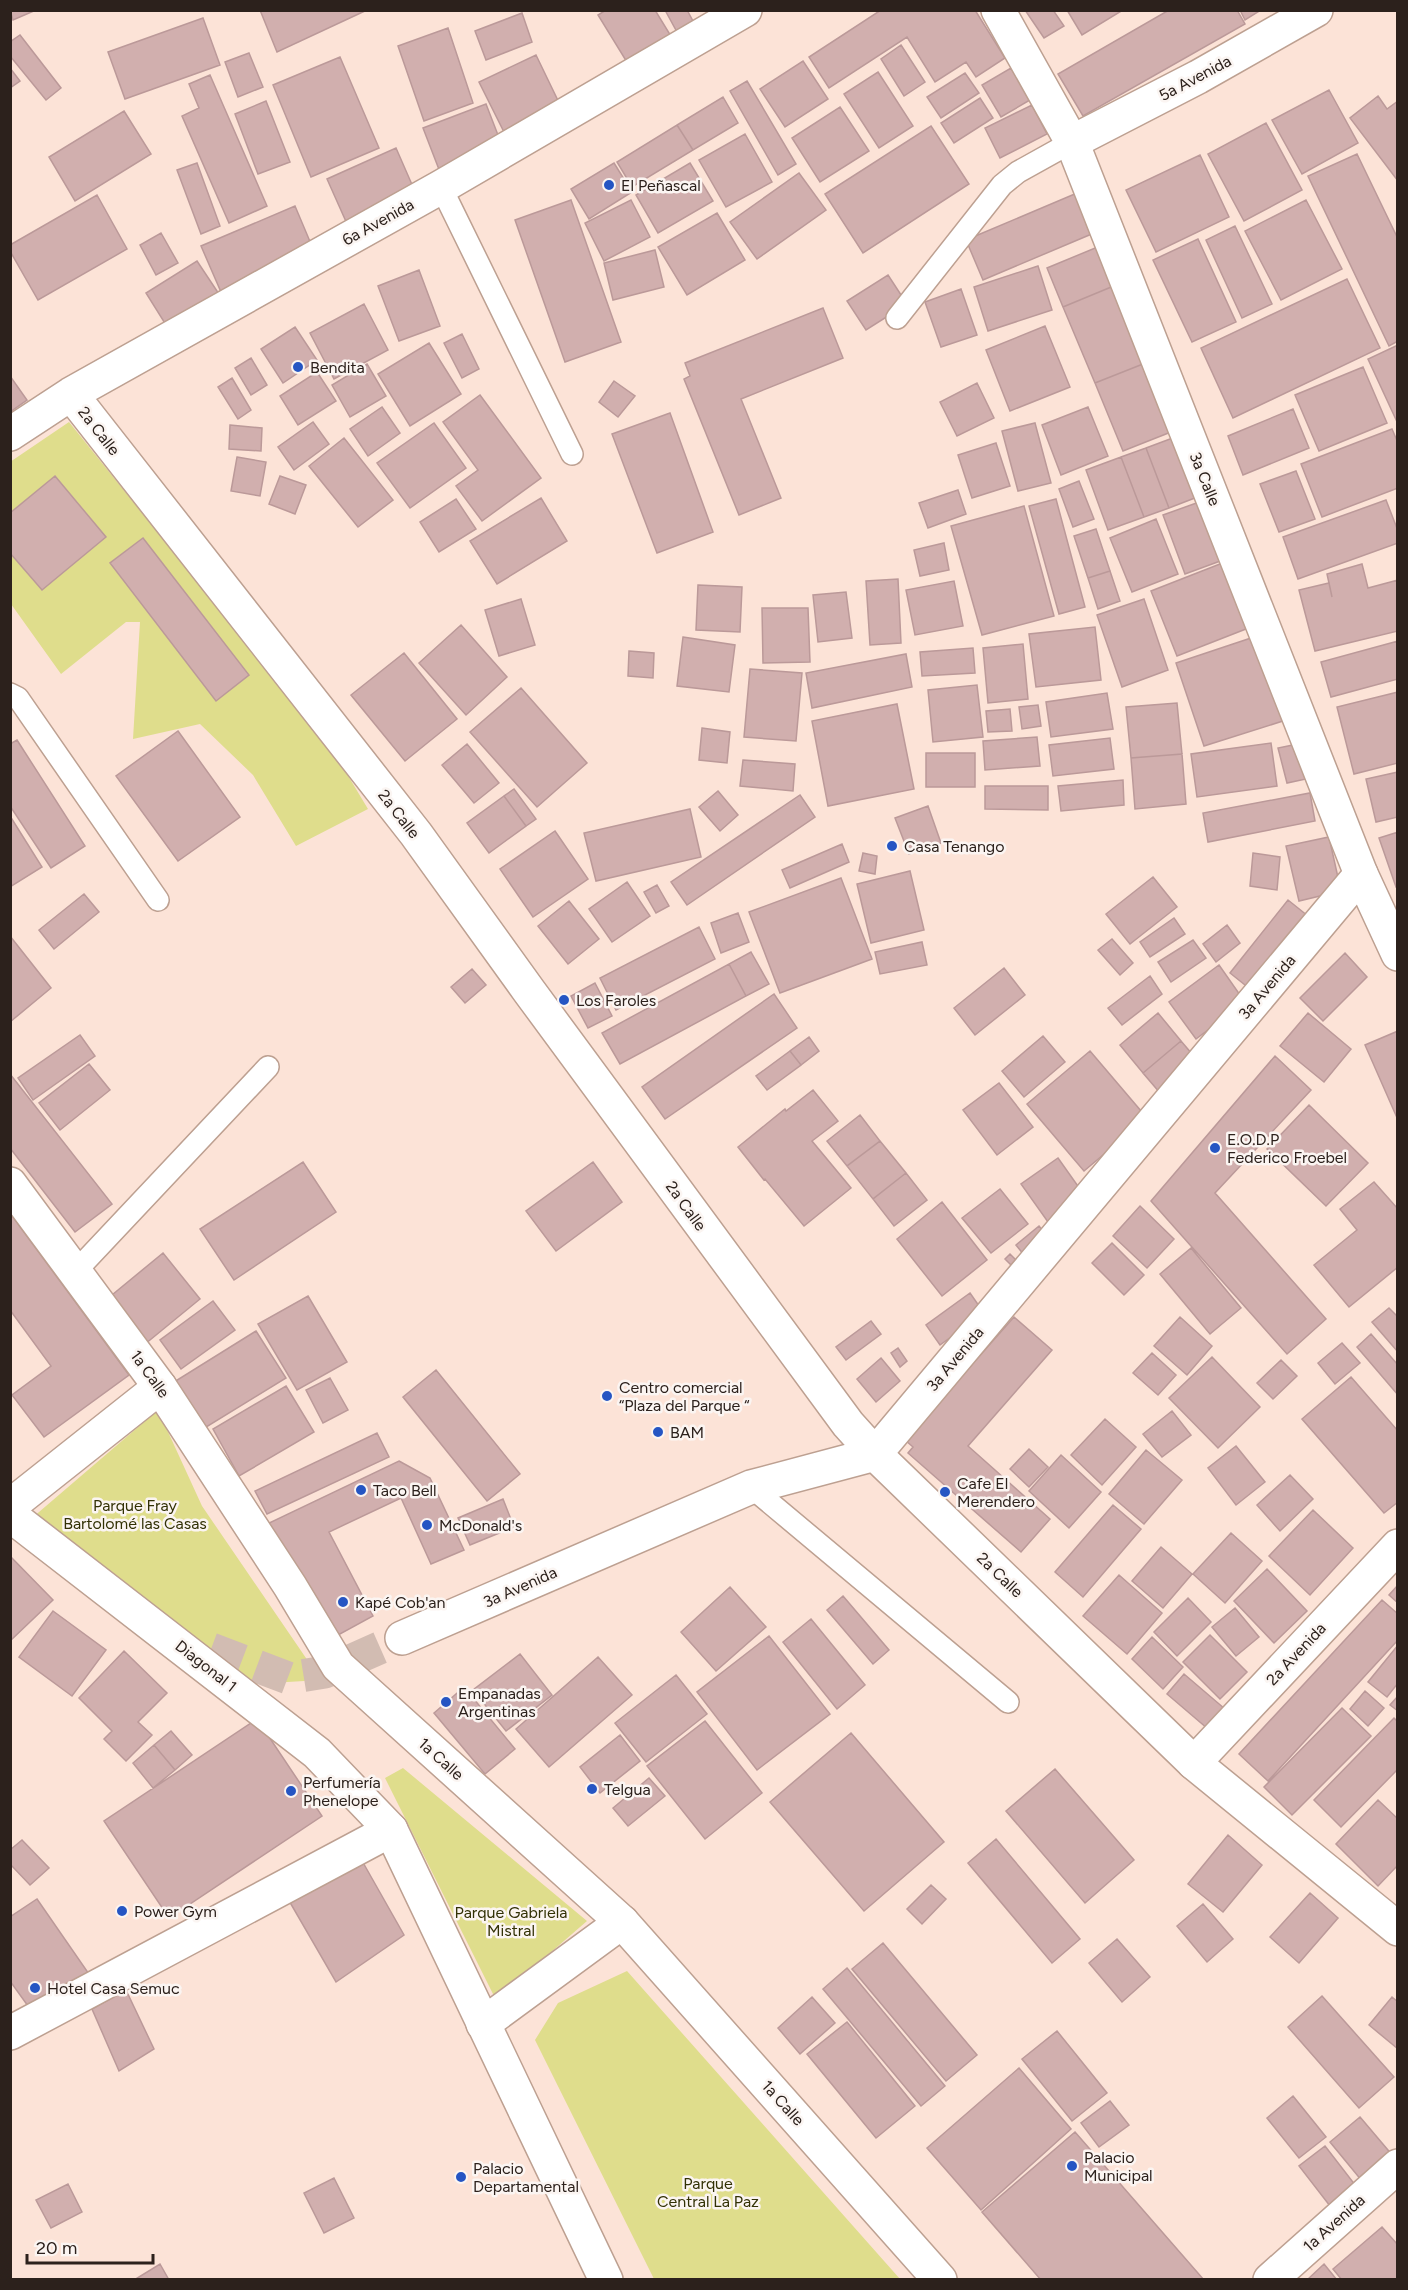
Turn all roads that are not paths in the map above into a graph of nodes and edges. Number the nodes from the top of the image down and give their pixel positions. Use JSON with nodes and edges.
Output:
{"nodes":[{"id":1,"x":745,"y":10,"type":"edge"},
{"id":2,"x":998,"y":10,"type":"edge"},
{"id":3,"x":1316,"y":10,"type":"edge"},
{"id":4,"x":1072,"y":142,"type":"junction"},
{"id":5,"x":441,"y":187,"type":"junction"},
{"id":6,"x":897,"y":318,"type":"dead end"},
{"id":7,"x":70,"y":394,"type":"junction"},
{"id":8,"x":10,"y":434,"type":"edge"},
{"id":9,"x":572,"y":454,"type":"dead end"},
{"id":10,"x":10,"y":694,"type":"edge"},
{"id":11,"x":1361,"y":874,"type":"junction"},
{"id":12,"x":158,"y":900,"type":"dead end"},
{"id":13,"x":1398,"y":954,"type":"edge"},
{"id":14,"x":268,"y":1067,"type":"dead end"},
{"id":15,"x":10,"y":1184,"type":"edge"},
{"id":16,"x":75,"y":1272,"type":"junction"},
{"id":17,"x":160,"y":1387,"type":"junction"},
{"id":18,"x":875,"y":1454,"type":"junction"},
{"id":19,"x":751,"y":1487,"type":"junction"},
{"id":20,"x":10,"y":1506,"type":"edge"},
{"id":21,"x":10,"y":1515,"type":"edge"},
{"id":22,"x":1398,"y":1546,"type":"edge"},
{"id":23,"x":125,"y":1602,"type":"junction"},
{"id":24,"x":402,"y":1638,"type":"tunnel mouth"},
{"id":25,"x":211,"y":1649,"type":"tunnel mouth"},
{"id":26,"x":1008,"y":1702,"type":"dead end"},
{"id":27,"x":1194,"y":1763,"type":"junction"},
{"id":28,"x":391,"y":1830,"type":"junction"},
{"id":29,"x":622,"y":1922,"type":"junction"},
{"id":30,"x":1398,"y":1929,"type":"edge"},
{"id":31,"x":483,"y":2024,"type":"junction"},
{"id":32,"x":10,"y":2032,"type":"edge"},
{"id":33,"x":1398,"y":2166,"type":"edge"},
{"id":34,"x":606,"y":2280,"type":"edge"},
{"id":35,"x":939,"y":2280,"type":"edge"},
{"id":36,"x":1270,"y":2280,"type":"edge"}],
"edges":[{"from":1,"to":5,"type":"street","name":"6a Avenida"},
{"from":2,"to":4,"type":"street","name":"3a Calle"},
{"from":3,"to":4,"type":"street","name":"5a Avenida"},
{"from":4,"to":6,"type":"lane"},
{"from":4,"to":11,"type":"street","name":"3a Calle"},
{"from":5,"to":7,"type":"street","name":"6a Avenida"},
{"from":5,"to":9,"type":"lane"},
{"from":7,"to":8,"type":"street","name":"6a Avenida"},
{"from":7,"to":18,"type":"street","name":"2a Calle"},
{"from":10,"to":12,"type":"lane"},
{"from":11,"to":13,"type":"street","name":"3a Calle"},
{"from":11,"to":18,"type":"street","name":"3a Avenida"},
{"from":14,"to":16,"type":"lane"},
{"from":15,"to":16,"type":"street","name":"1a Calle"},
{"from":16,"to":17,"type":"street","name":"1a Calle"},
{"from":17,"to":20,"type":"street"},
{"from":17,"to":29,"type":"street","name":"1a Calle"},
{"from":18,"to":19,"type":"street","name":"3a Avenida"},
{"from":18,"to":27,"type":"street","name":"2a Calle"},
{"from":19,"to":24,"type":"street","name":"3a Avenida"},
{"from":19,"to":26,"type":"lane"},
{"from":21,"to":23,"type":"street","name":"Diagonal 1"},
{"from":22,"to":27,"type":"street","name":"2a Avenida"},
{"from":23,"to":25,"type":"street"},
{"from":23,"to":28,"type":"street","name":"Diagonal 1"},
{"from":27,"to":30,"type":"street","name":"2a Calle"},
{"from":28,"to":31,"type":"street"},
{"from":28,"to":32,"type":"street"},
{"from":29,"to":31,"type":"street"},
{"from":29,"to":35,"type":"street","name":"1a Calle"},
{"from":31,"to":34,"type":"street"},
{"from":33,"to":36,"type":"street","name":"1a Avenida"}]}
